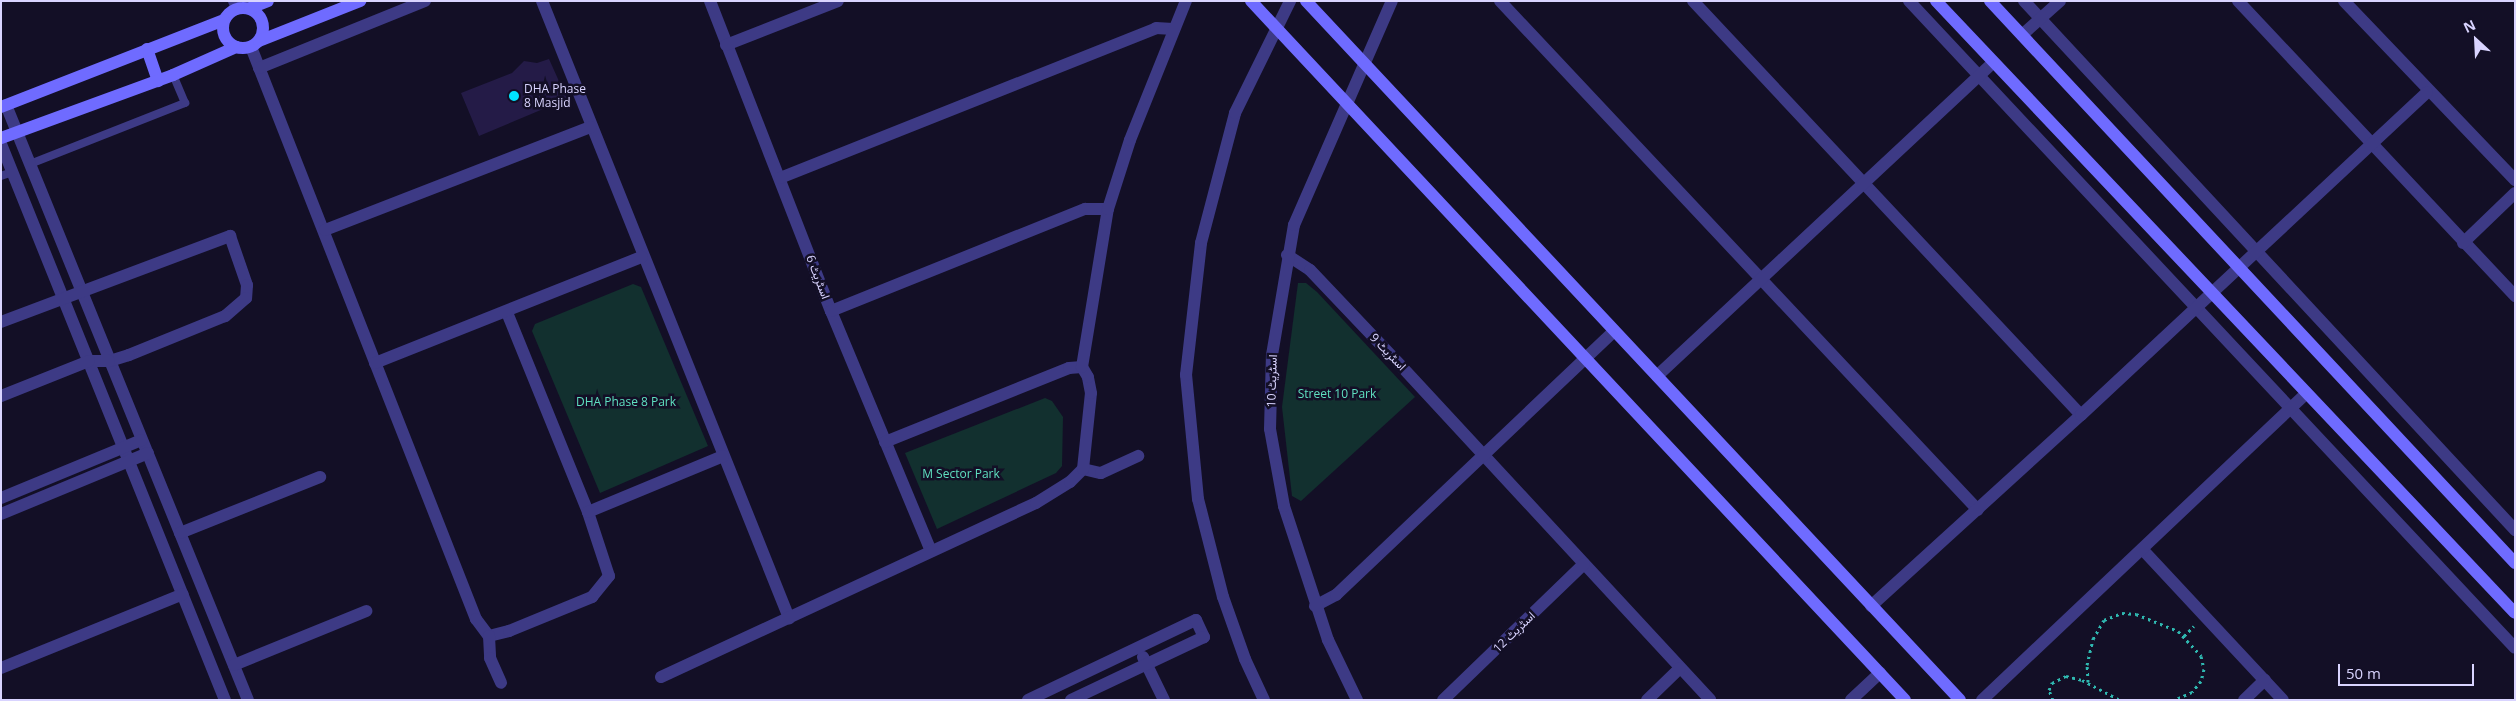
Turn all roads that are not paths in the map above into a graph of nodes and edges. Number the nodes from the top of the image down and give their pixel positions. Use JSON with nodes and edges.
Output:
{"nodes":[{"id":1,"x":268,"y":1,"type":"edge"},
{"id":2,"x":360,"y":1,"type":"edge"},
{"id":3,"x":425,"y":1,"type":"edge"},
{"id":4,"x":542,"y":1,"type":"edge"},
{"id":5,"x":710,"y":1,"type":"edge"},
{"id":6,"x":838,"y":1,"type":"edge"},
{"id":7,"x":1186,"y":1,"type":"edge"},
{"id":8,"x":1252,"y":1,"type":"edge"},
{"id":9,"x":1290,"y":1,"type":"edge"},
{"id":10,"x":1306,"y":1,"type":"edge"},
{"id":11,"x":1392,"y":1,"type":"edge"},
{"id":12,"x":1500,"y":1,"type":"edge"},
{"id":13,"x":1693,"y":1,"type":"edge"},
{"id":14,"x":1909,"y":1,"type":"edge"},
{"id":15,"x":1936,"y":1,"type":"edge"},
{"id":16,"x":1990,"y":1,"type":"edge"},
{"id":17,"x":2024,"y":1,"type":"edge"},
{"id":18,"x":2060,"y":1,"type":"edge"},
{"id":19,"x":2238,"y":1,"type":"edge"},
{"id":20,"x":2344,"y":1,"type":"edge"},
{"id":21,"x":235,"y":5,"type":"edge"},
{"id":22,"x":250,"y":8,"type":"junction"},
{"id":23,"x":2041,"y":19,"type":"junction"},
{"id":24,"x":224,"y":20,"type":"junction"},
{"id":25,"x":1275,"y":27,"type":"junction"},
{"id":26,"x":1174,"y":29,"type":"junction"},
{"id":27,"x":2022,"y":35,"type":"junction"},
{"id":28,"x":255,"y":44,"type":"junction"},
{"id":29,"x":726,"y":45,"type":"junction"},
{"id":30,"x":236,"y":47,"type":"junction"},
{"id":31,"x":147,"y":49,"type":"junction"},
{"id":32,"x":1363,"y":64,"type":"junction"},
{"id":33,"x":1992,"y":64,"type":"junction"},
{"id":34,"x":259,"y":68,"type":"junction"},
{"id":35,"x":173,"y":75,"type":"junction"},
{"id":36,"x":1978,"y":77,"type":"junction"},
{"id":37,"x":158,"y":81,"type":"junction"},
{"id":38,"x":2427,"y":92,"type":"junction"},
{"id":39,"x":1347,"y":103,"type":"junction"},
{"id":40,"x":4,"y":106,"type":"edge"},
{"id":41,"x":591,"y":127,"type":"junction"},
{"id":42,"x":16,"y":132,"type":"junction"},
{"id":43,"x":1,"y":138,"type":"edge"},
{"id":44,"x":2371,"y":143,"type":"junction"},
{"id":45,"x":1,"y":144,"type":"edge"},
{"id":46,"x":30,"y":164,"type":"junction"},
{"id":47,"x":7,"y":174,"type":"edge"},
{"id":48,"x":780,"y":178,"type":"junction"},
{"id":49,"x":2515,"y":180,"type":"edge"},
{"id":50,"x":1863,"y":184,"type":"junction"},
{"id":51,"x":2515,"y":193,"type":"edge"},
{"id":52,"x":1108,"y":209,"type":"junction"},
{"id":53,"x":325,"y":230,"type":"junction"},
{"id":54,"x":2463,"y":243,"type":"junction"},
{"id":55,"x":2255,"y":251,"type":"junction"},
{"id":56,"x":1287,"y":255,"type":"junction"},
{"id":57,"x":642,"y":257,"type":"junction"},
{"id":58,"x":2238,"y":267,"type":"junction"},
{"id":59,"x":1762,"y":280,"type":"junction"},
{"id":60,"x":81,"y":290,"type":"junction"},
{"id":61,"x":2212,"y":291,"type":"junction"},
{"id":62,"x":2515,"y":296,"type":"edge"},
{"id":63,"x":62,"y":297,"type":"junction"},
{"id":64,"x":2196,"y":306,"type":"junction"},
{"id":65,"x":831,"y":311,"type":"junction"},
{"id":66,"x":507,"y":313,"type":"junction"},
{"id":67,"x":1,"y":322,"type":"edge"},
{"id":68,"x":1614,"y":331,"type":"junction"},
{"id":69,"x":1586,"y":358,"type":"junction"},
{"id":70,"x":110,"y":360,"type":"junction"},
{"id":71,"x":88,"y":361,"type":"junction"},
{"id":72,"x":375,"y":363,"type":"junction"},
{"id":73,"x":1082,"y":367,"type":"junction"},
{"id":74,"x":1657,"y":376,"type":"junction"},
{"id":75,"x":2306,"y":394,"type":"junction"},
{"id":76,"x":1,"y":396,"type":"edge"},
{"id":77,"x":2291,"y":409,"type":"junction"},
{"id":78,"x":2081,"y":415,"type":"junction"},
{"id":79,"x":142,"y":440,"type":"junction"},
{"id":80,"x":885,"y":442,"type":"junction"},
{"id":81,"x":123,"y":448,"type":"junction"},
{"id":82,"x":148,"y":453,"type":"junction"},
{"id":83,"x":723,"y":456,"type":"junction"},
{"id":84,"x":1138,"y":456,"type":"dead end"},
{"id":85,"x":1483,"y":457,"type":"junction"},
{"id":86,"x":129,"y":461,"type":"junction"},
{"id":87,"x":1082,"y":469,"type":"junction"},
{"id":88,"x":320,"y":477,"type":"dead end"},
{"id":89,"x":1,"y":498,"type":"edge"},
{"id":90,"x":1978,"y":510,"type":"junction"},
{"id":91,"x":588,"y":512,"type":"junction"},
{"id":92,"x":1,"y":514,"type":"edge"},
{"id":93,"x":2515,"y":530,"type":"edge"},
{"id":94,"x":180,"y":533,"type":"junction"},
{"id":95,"x":2144,"y":550,"type":"junction"},
{"id":96,"x":932,"y":551,"type":"junction"},
{"id":97,"x":2515,"y":563,"type":"edge"},
{"id":98,"x":1584,"y":564,"type":"junction"},
{"id":99,"x":183,"y":594,"type":"junction"},
{"id":100,"x":1315,"y":606,"type":"junction"},
{"id":101,"x":1871,"y":606,"type":"junction"},
{"id":102,"x":366,"y":611,"type":"dead end"},
{"id":103,"x":2515,"y":613,"type":"edge"},
{"id":104,"x":789,"y":618,"type":"junction"},
{"id":105,"x":489,"y":636,"type":"junction"},
{"id":106,"x":1139,"y":648,"type":"junction"},
{"id":107,"x":2515,"y":648,"type":"edge"},
{"id":108,"x":234,"y":665,"type":"junction"},
{"id":109,"x":1146,"y":665,"type":"junction"},
{"id":110,"x":1,"y":668,"type":"edge"},
{"id":111,"x":1680,"y":668,"type":"junction"},
{"id":112,"x":1880,"y":673,"type":"junction"},
{"id":113,"x":661,"y":677,"type":"dead end"},
{"id":114,"x":2265,"y":680,"type":"junction"},
{"id":115,"x":501,"y":683,"type":"dead end"},
{"id":116,"x":225,"y":700,"type":"edge"},
{"id":117,"x":248,"y":700,"type":"edge"},
{"id":118,"x":1028,"y":700,"type":"edge"},
{"id":119,"x":1070,"y":700,"type":"edge"},
{"id":120,"x":1164,"y":700,"type":"edge"},
{"id":121,"x":1264,"y":700,"type":"edge"},
{"id":122,"x":1357,"y":700,"type":"edge"},
{"id":123,"x":1443,"y":700,"type":"edge"},
{"id":124,"x":1647,"y":700,"type":"edge"},
{"id":125,"x":1710,"y":700,"type":"edge"},
{"id":126,"x":1851,"y":700,"type":"edge"},
{"id":127,"x":1905,"y":700,"type":"edge"},
{"id":128,"x":1960,"y":700,"type":"edge"},
{"id":129,"x":1982,"y":700,"type":"edge"},
{"id":130,"x":2244,"y":700,"type":"edge"},
{"id":131,"x":2283,"y":700,"type":"edge"}],
"edges":[{"from":1,"to":22,"type":"street"},
{"from":2,"to":28,"type":"street"},
{"from":3,"to":34,"type":"street"},
{"from":4,"to":41,"type":"street"},
{"from":5,"to":29,"type":"street","name":"اسٹریٹ 6"},
{"from":6,"to":29,"type":"street"},
{"from":7,"to":26,"type":"street"},
{"from":8,"to":25,"type":"street"},
{"from":9,"to":25,"type":"street"},
{"from":10,"to":32,"type":"street"},
{"from":11,"to":32,"type":"street","name":"اسٹریٹ 10"},
{"from":12,"to":59,"type":"street"},
{"from":13,"to":50,"type":"street"},
{"from":14,"to":36,"type":"street"},
{"from":15,"to":33,"type":"street"},
{"from":16,"to":27,"type":"street"},
{"from":17,"to":23,"type":"street"},
{"from":18,"to":23,"type":"street"},
{"from":19,"to":44,"type":"street"},
{"from":20,"to":38,"type":"street"},
{"from":21,"to":22,"type":"street"},
{"from":21,"to":24,"type":"street"},
{"from":22,"to":28,"type":"street"},
{"from":23,"to":27,"type":"street"},
{"from":23,"to":55,"type":"street"},
{"from":24,"to":30,"type":"street"},
{"from":24,"to":31,"type":"street"},
{"from":25,"to":39,"type":"street"},
{"from":25,"to":121,"type":"street"},
{"from":26,"to":48,"type":"street"},
{"from":26,"to":52,"type":"street"},
{"from":27,"to":58,"type":"street"},
{"from":28,"to":30,"type":"street"},
{"from":28,"to":34,"type":"street"},
{"from":29,"to":48,"type":"street","name":"اسٹریٹ 6"},
{"from":30,"to":35,"type":"street"},
{"from":31,"to":37,"type":"street"},
{"from":31,"to":40,"type":"street"},
{"from":32,"to":39,"type":"street","name":"اسٹریٹ 10"},
{"from":32,"to":68,"type":"street"},
{"from":33,"to":36,"type":"street"},
{"from":33,"to":61,"type":"street"},
{"from":34,"to":53,"type":"street"},
{"from":35,"to":37,"type":"street"},
{"from":35,"to":46,"type":"lane"},
{"from":36,"to":50,"type":"street"},
{"from":36,"to":64,"type":"street"},
{"from":37,"to":42,"type":"street"},
{"from":38,"to":44,"type":"street"},
{"from":38,"to":49,"type":"street"},
{"from":39,"to":56,"type":"street","name":"اسٹریٹ 10"},
{"from":39,"to":69,"type":"street"},
{"from":40,"to":42,"type":"street"},
{"from":41,"to":53,"type":"street"},
{"from":41,"to":57,"type":"street"},
{"from":42,"to":43,"type":"street"},
{"from":42,"to":46,"type":"street"},
{"from":44,"to":54,"type":"street"},
{"from":44,"to":55,"type":"street"},
{"from":45,"to":47,"type":"street"},
{"from":46,"to":47,"type":"street"},
{"from":46,"to":60,"type":"street"},
{"from":47,"to":63,"type":"street"},
{"from":48,"to":65,"type":"street","name":"اسٹریٹ 6"},
{"from":50,"to":59,"type":"street"},
{"from":50,"to":78,"type":"street"},
{"from":51,"to":54,"type":"street"},
{"from":52,"to":65,"type":"street"},
{"from":52,"to":73,"type":"street"},
{"from":53,"to":72,"type":"street"},
{"from":54,"to":62,"type":"street"},
{"from":55,"to":58,"type":"street"},
{"from":55,"to":93,"type":"street"},
{"from":56,"to":85,"type":"street","name":"اسٹریٹ 9"},
{"from":56,"to":100,"type":"street","name":"اسٹریٹ 10"},
{"from":57,"to":66,"type":"street"},
{"from":57,"to":83,"type":"street"},
{"from":58,"to":61,"type":"street"},
{"from":58,"to":97,"type":"street"},
{"from":59,"to":74,"type":"street"},
{"from":59,"to":90,"type":"street"},
{"from":60,"to":63,"type":"street"},
{"from":60,"to":70,"type":"street"},
{"from":60,"to":70,"type":"street"},
{"from":61,"to":64,"type":"street"},
{"from":61,"to":75,"type":"street"},
{"from":63,"to":67,"type":"street"},
{"from":63,"to":71,"type":"street"},
{"from":64,"to":77,"type":"street"},
{"from":64,"to":78,"type":"street"},
{"from":65,"to":80,"type":"street","name":"اسٹریٹ 6"},
{"from":66,"to":72,"type":"street"},
{"from":66,"to":91,"type":"street"},
{"from":68,"to":69,"type":"street"},
{"from":68,"to":74,"type":"street"},
{"from":69,"to":85,"type":"street"},
{"from":69,"to":112,"type":"street"},
{"from":70,"to":71,"type":"street"},
{"from":70,"to":79,"type":"street"},
{"from":71,"to":76,"type":"street"},
{"from":71,"to":81,"type":"street"},
{"from":72,"to":105,"type":"street"},
{"from":73,"to":80,"type":"street"},
{"from":73,"to":87,"type":"street"},
{"from":74,"to":101,"type":"street"},
{"from":75,"to":77,"type":"street"},
{"from":75,"to":103,"type":"street"},
{"from":77,"to":95,"type":"street"},
{"from":77,"to":107,"type":"street"},
{"from":78,"to":90,"type":"street"},
{"from":79,"to":81,"type":"street"},
{"from":79,"to":82,"type":"street"},
{"from":80,"to":96,"type":"street","name":"اسٹریٹ 6"},
{"from":81,"to":86,"type":"street"},
{"from":81,"to":89,"type":"street"},
{"from":82,"to":86,"type":"street"},
{"from":82,"to":94,"type":"street"},
{"from":83,"to":91,"type":"street"},
{"from":83,"to":104,"type":"street"},
{"from":84,"to":87,"type":"street"},
{"from":85,"to":98,"type":"street","name":"اسٹریٹ 9"},
{"from":85,"to":100,"type":"street"},
{"from":86,"to":92,"type":"street"},
{"from":86,"to":99,"type":"street"},
{"from":87,"to":96,"type":"street"},
{"from":88,"to":94,"type":"street"},
{"from":90,"to":101,"type":"street"},
{"from":91,"to":105,"type":"street"},
{"from":94,"to":108,"type":"street"},
{"from":95,"to":114,"type":"street"},
{"from":95,"to":129,"type":"street"},
{"from":96,"to":104,"type":"street"},
{"from":98,"to":111,"type":"street","name":"اسٹریٹ 9"},
{"from":98,"to":123,"type":"street","name":"اسٹریٹ 12"},
{"from":99,"to":110,"type":"street"},
{"from":99,"to":116,"type":"street"},
{"from":100,"to":122,"type":"street","name":"اسٹریٹ 10"},
{"from":101,"to":128,"type":"street"},
{"from":102,"to":108,"type":"street"},
{"from":104,"to":113,"type":"street"},
{"from":105,"to":115,"type":"street"},
{"from":106,"to":109,"type":"street"},
{"from":106,"to":109,"type":"street"},
{"from":106,"to":118,"type":"street"},
{"from":108,"to":117,"type":"street"},
{"from":109,"to":119,"type":"street"},
{"from":109,"to":120,"type":"street"},
{"from":111,"to":124,"type":"street"},
{"from":111,"to":125,"type":"street","name":"اسٹریٹ 9"},
{"from":112,"to":126,"type":"street"},
{"from":112,"to":127,"type":"street"},
{"from":114,"to":130,"type":"street"},
{"from":114,"to":131,"type":"street"}]}
